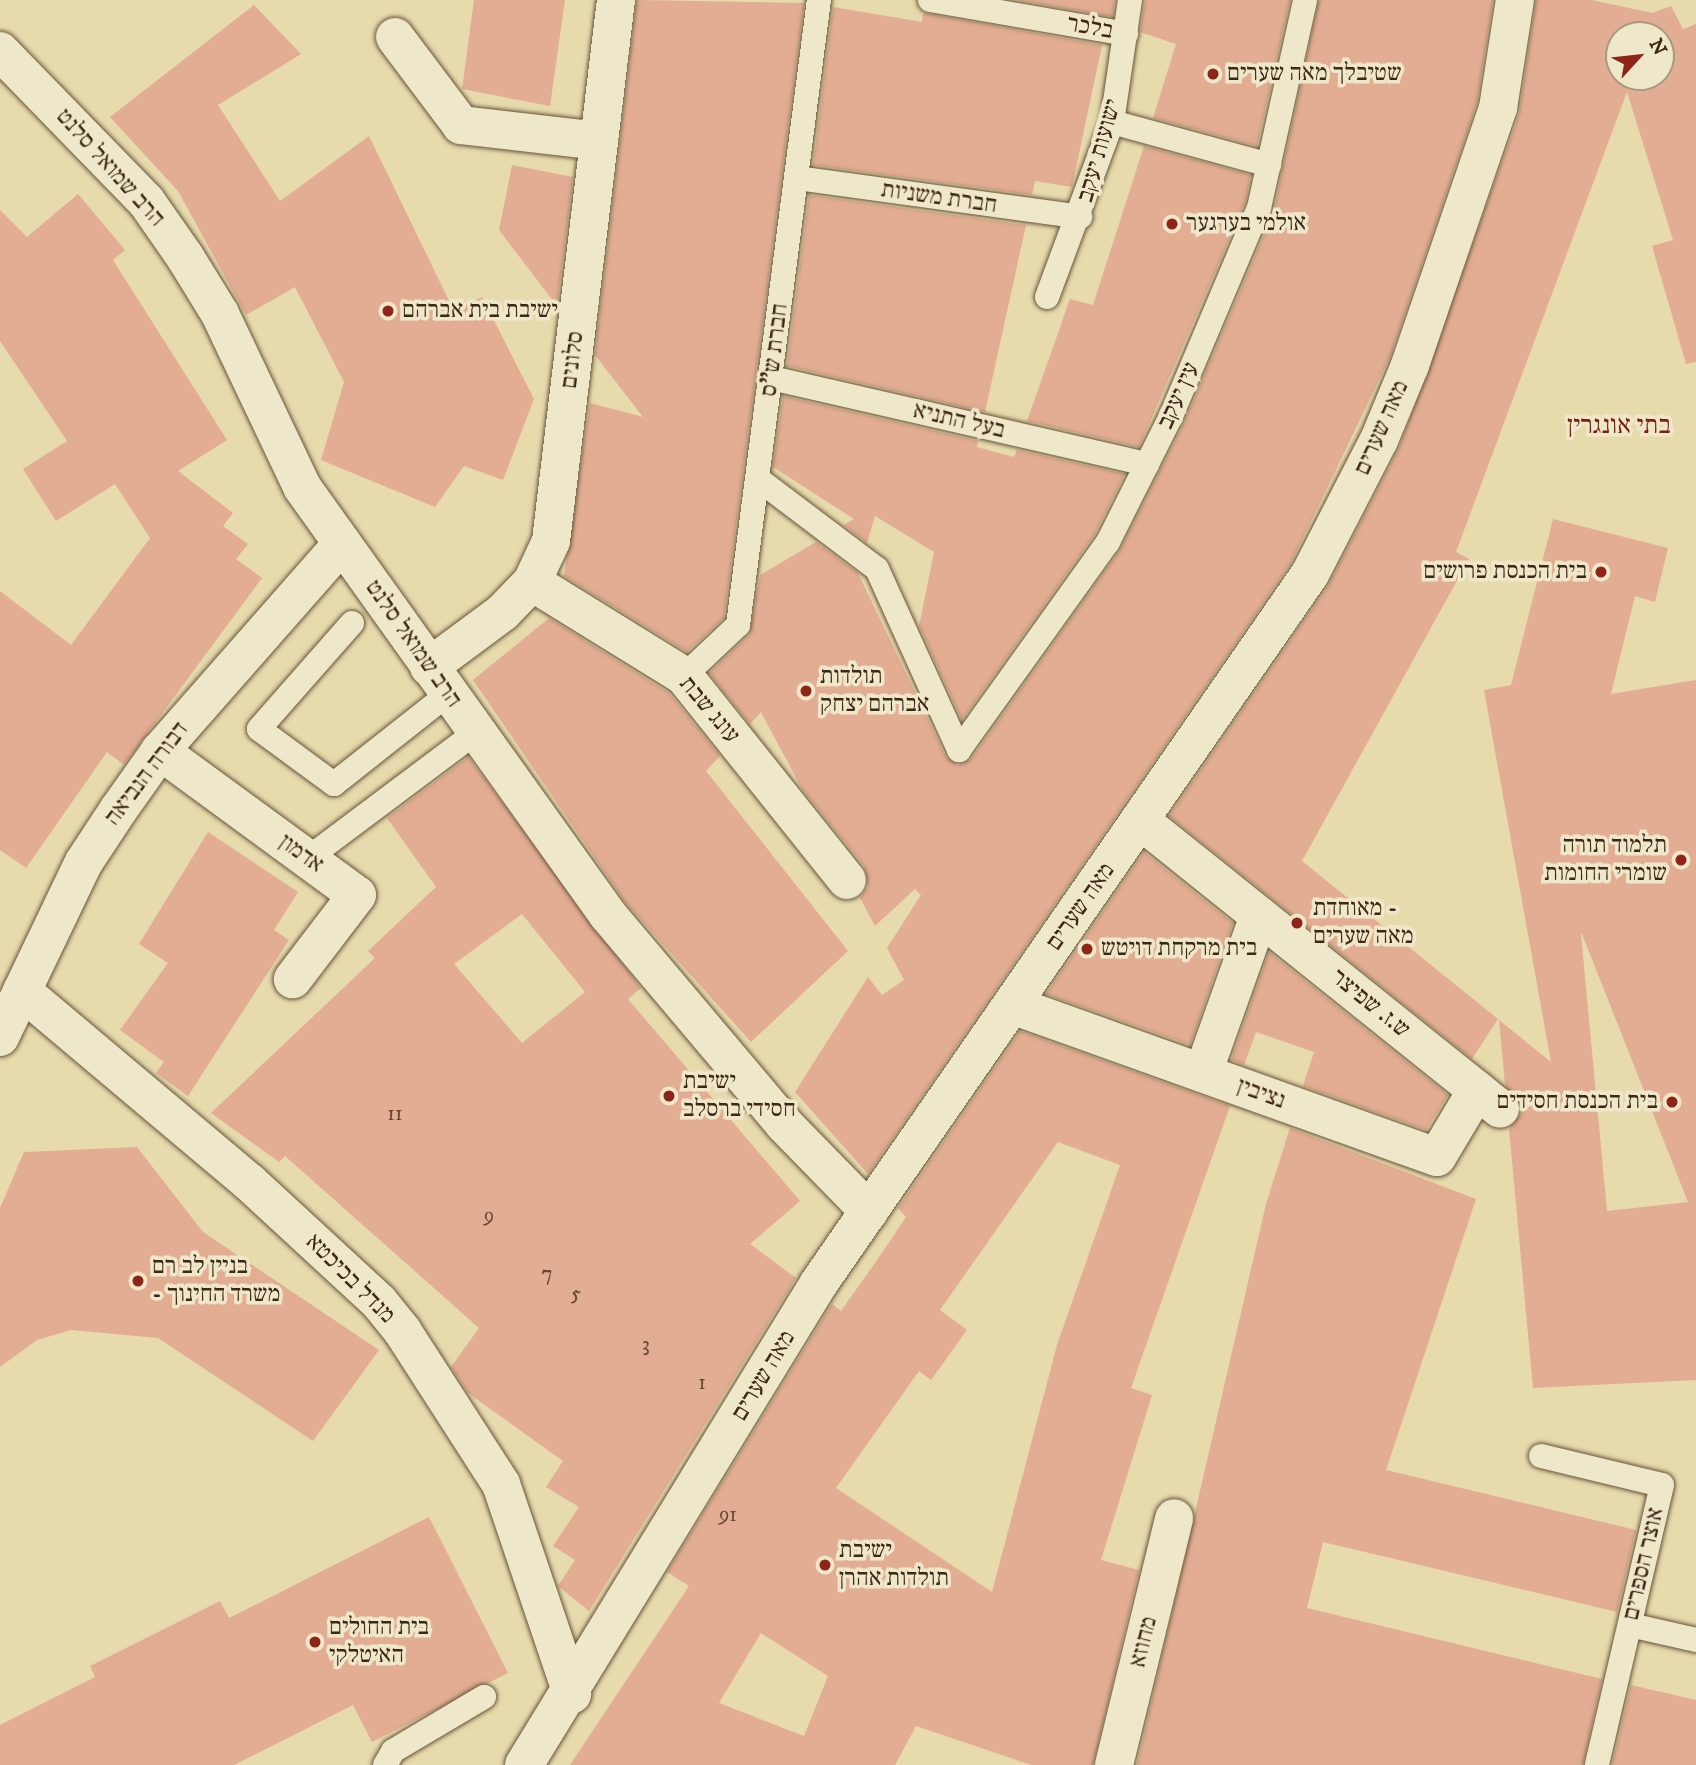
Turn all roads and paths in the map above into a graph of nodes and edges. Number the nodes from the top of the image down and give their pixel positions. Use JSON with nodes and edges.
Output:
{"nodes":[{"id":1,"x":616,"y":0,"type":"edge"},
{"id":2,"x":819,"y":0,"type":"edge"},
{"id":3,"x":930,"y":0,"type":"edge"},
{"id":4,"x":1130,"y":0,"type":"edge"},
{"id":5,"x":1305,"y":0,"type":"edge"},
{"id":6,"x":1516,"y":0,"type":"edge"},
{"id":7,"x":1126,"y":34,"type":"junction"},
{"id":8,"x":395,"y":37,"type":"dead end"},
{"id":9,"x":0,"y":51,"type":"edge"},
{"id":10,"x":1112,"y":122,"type":"junction"},
{"id":11,"x":599,"y":141,"type":"junction"},
{"id":12,"x":1269,"y":165,"type":"junction"},
{"id":13,"x":797,"y":178,"type":"junction"},
{"id":14,"x":1080,"y":217,"type":"junction"},
{"id":15,"x":1047,"y":297,"type":"dead end"},
{"id":16,"x":771,"y":378,"type":"junction"},
{"id":17,"x":1147,"y":464,"type":"junction"},
{"id":18,"x":758,"y":479,"type":"junction"},
{"id":19,"x":342,"y":544,"type":"junction"},
{"id":20,"x":532,"y":582,"type":"junction"},
{"id":21,"x":352,"y":623,"type":"dead end"},
{"id":22,"x":684,"y":676,"type":"junction"},
{"id":23,"x":439,"y":680,"type":"junction"},
{"id":24,"x":475,"y":732,"type":"junction"},
{"id":25,"x":160,"y":751,"type":"junction"},
{"id":26,"x":1141,"y":821,"type":"junction"},
{"id":27,"x":307,"y":859,"type":"junction"},
{"id":28,"x":847,"y":880,"type":"dead end"},
{"id":29,"x":1259,"y":916,"type":"junction"},
{"id":30,"x":293,"y":979,"type":"dead end"},
{"id":31,"x":22,"y":991,"type":"junction"},
{"id":32,"x":1012,"y":1005,"type":"junction"},
{"id":33,"x":0,"y":1037,"type":"edge"},
{"id":34,"x":1203,"y":1073,"type":"junction"},
{"id":35,"x":1488,"y":1100,"type":"joint"},
{"id":36,"x":869,"y":1211,"type":"junction"},
{"id":37,"x":1541,"y":1456,"type":"dead end"},
{"id":38,"x":1174,"y":1518,"type":"dead end"},
{"id":39,"x":1630,"y":1625,"type":"junction"},
{"id":40,"x":1696,"y":1640,"type":"edge"},
{"id":41,"x":572,"y":1694,"type":"junction"},
{"id":42,"x":484,"y":1697,"type":"dead end"},
{"id":43,"x":540,"y":1756,"type":"edge"},
{"id":44,"x":385,"y":1765,"type":"edge"},
{"id":45,"x":1114,"y":1765,"type":"edge"},
{"id":46,"x":1597,"y":1765,"type":"edge"}],
"edges":[{"from":1,"to":11,"type":"street","name":"סלונים"},
{"from":2,"to":13,"type":"lane","name":"חברת ש\"ס"},
{"from":3,"to":7,"type":"lane","name":"בלכר"},
{"from":4,"to":7,"type":"lane","name":"ישועות יעקב"},
{"from":5,"to":12,"type":"lane","name":"עין יעקב"},
{"from":6,"to":26,"type":"street","name":"מאה שערים"},
{"from":7,"to":10,"type":"lane","name":"ישועות יעקב"},
{"from":8,"to":11,"type":"street"},
{"from":9,"to":19,"type":"street","name":"הרב שמואל סלנט"},
{"from":10,"to":12,"type":"lane"},
{"from":10,"to":14,"type":"lane","name":"ישועות יעקב"},
{"from":11,"to":20,"type":"street","name":"סלונים"},
{"from":12,"to":17,"type":"lane","name":"עין יעקב"},
{"from":13,"to":14,"type":"lane","name":"חברת משניות"},
{"from":13,"to":16,"type":"lane","name":"חברת ש\"ס"},
{"from":14,"to":15,"type":"lane","name":"ישועות יעקב"},
{"from":16,"to":17,"type":"lane","name":"בעל התניא"},
{"from":16,"to":18,"type":"lane","name":"חברת ש\"ס"},
{"from":17,"to":18,"type":"lane","name":"עין יעקב"},
{"from":18,"to":22,"type":"lane","name":"חברת ש\"ס"},
{"from":19,"to":23,"type":"street","name":"הרב שמואל סלנט"},
{"from":19,"to":25,"type":"street","name":"דבורה הנביאה"},
{"from":20,"to":22,"type":"street","name":"עונג שבת"},
{"from":20,"to":23,"type":"street","name":"סלונים"},
{"from":21,"to":23,"type":"lane"},
{"from":22,"to":28,"type":"street","name":"עונג שבת"},
{"from":23,"to":24,"type":"street","name":"הרב שמואל סלנט"},
{"from":24,"to":27,"type":"lane"},
{"from":24,"to":36,"type":"street","name":"הרב שמואל סלנט"},
{"from":25,"to":27,"type":"street","name":"אדמון"},
{"from":25,"to":31,"type":"street","name":"דבורה הנביאה"},
{"from":26,"to":29,"type":"street","name":"ש.ז. שפיצר"},
{"from":26,"to":32,"type":"street","name":"מאה שערים"},
{"from":27,"to":30,"type":"street","name":"אדמון"},
{"from":29,"to":34,"type":"street"},
{"from":29,"to":35,"type":"street","name":"ש.ז. שפיצר"},
{"from":31,"to":33,"type":"street","name":"דבורה הנביאה"},
{"from":31,"to":41,"type":"street","name":"מנדל בכיכטא"},
{"from":32,"to":34,"type":"street","name":"נציבין"},
{"from":32,"to":36,"type":"street","name":"מאה שערים"},
{"from":34,"to":35,"type":"street","name":"נציבין"},
{"from":36,"to":41,"type":"street","name":"מאה שערים"},
{"from":37,"to":39,"type":"lane","name":"אוצר הספרים"},
{"from":38,"to":45,"type":"street","name":"מחוזא"},
{"from":39,"to":40,"type":"lane"},
{"from":39,"to":46,"type":"lane","name":"אוצר הספרים"},
{"from":41,"to":43,"type":"street","name":"מאה שערים"},
{"from":42,"to":44,"type":"lane"}]}
